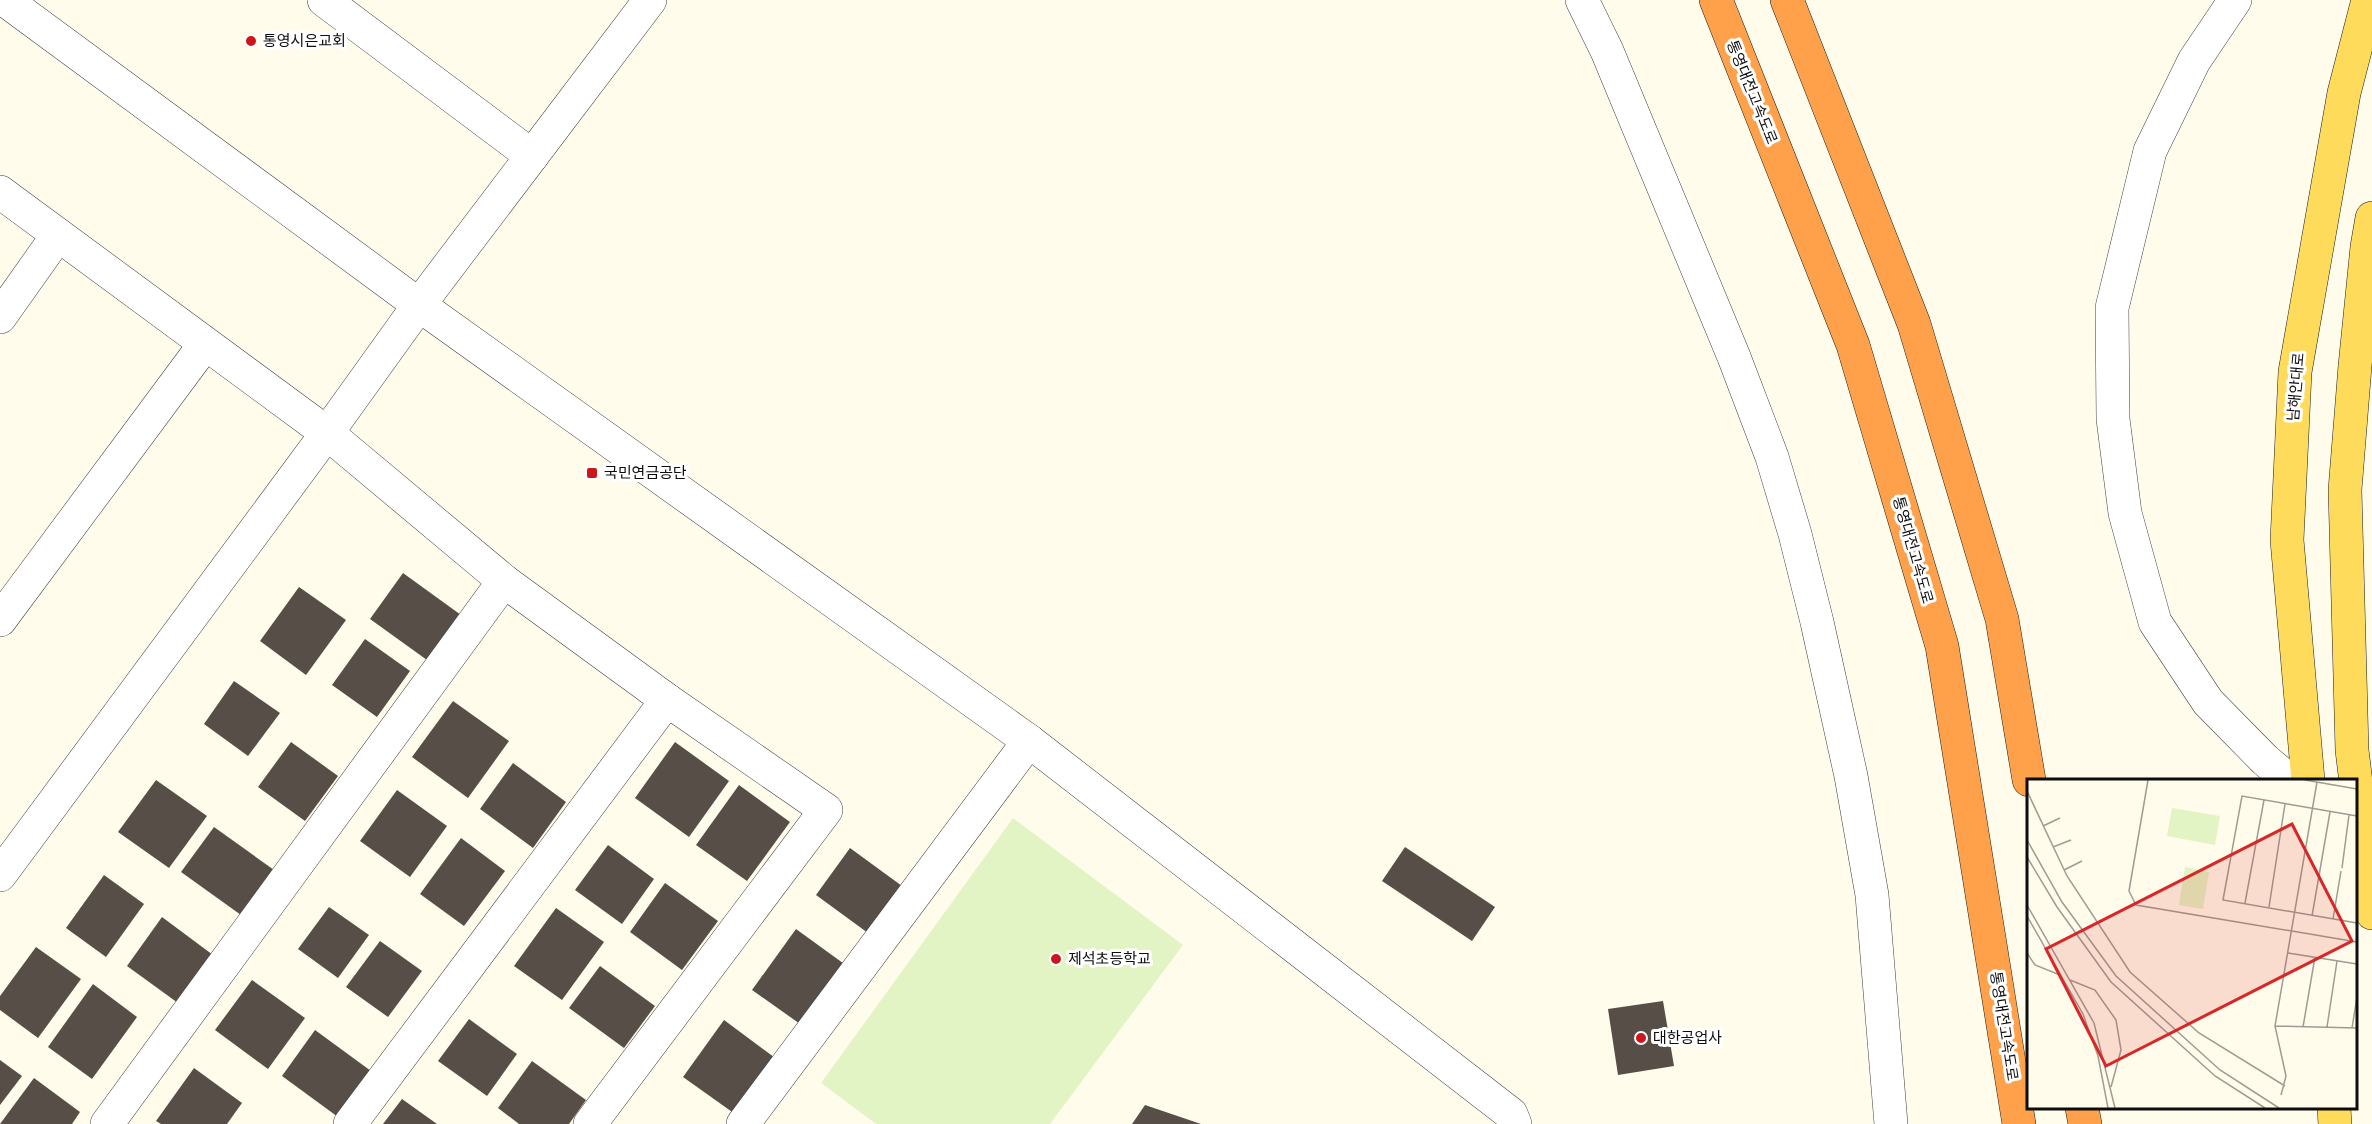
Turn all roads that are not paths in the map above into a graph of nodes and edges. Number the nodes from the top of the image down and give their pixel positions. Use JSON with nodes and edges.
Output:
{"nodes":[{"id":1,"x":5,"y":0,"type":"edge"},
{"id":2,"x":650,"y":0,"type":"edge"},
{"id":3,"x":1582,"y":0,"type":"edge"},
{"id":4,"x":1716,"y":0,"type":"edge"},
{"id":5,"x":1787,"y":0,"type":"edge"},
{"id":6,"x":2235,"y":0,"type":"edge"},
{"id":7,"x":2368,"y":0,"type":"edge"},
{"id":8,"x":343,"y":5,"type":"edge"},
{"id":9,"x":532,"y":156,"type":"junction"},
{"id":10,"x":0,"y":192,"type":"edge"},
{"id":11,"x":2372,"y":218,"type":"edge"},
{"id":12,"x":58,"y":235,"type":"junction"},
{"id":13,"x":419,"y":305,"type":"junction"},
{"id":14,"x":0,"y":317,"type":"edge"},
{"id":15,"x":205,"y":344,"type":"junction"},
{"id":16,"x":327,"y":433,"type":"junction"},
{"id":17,"x":504,"y":581,"type":"junction"},
{"id":18,"x":0,"y":620,"type":"edge"},
{"id":19,"x":667,"y":700,"type":"junction"},
{"id":20,"x":1029,"y":741,"type":"junction"},
{"id":21,"x":2030,"y":779,"type":"edge"},
{"id":22,"x":2288,"y":779,"type":"edge"},
{"id":23,"x":2308,"y":779,"type":"edge"},
{"id":24,"x":2356,"y":779,"type":"edge"},
{"id":25,"x":2357,"y":784,"type":"edge"},
{"id":26,"x":2370,"y":872,"type":"edge"},
{"id":27,"x":0,"y":875,"type":"edge"},
{"id":28,"x":2372,"y":914,"type":"edge"},
{"id":29,"x":2082,"y":1109,"type":"edge"},
{"id":30,"x":2334,"y":1109,"type":"edge"},
{"id":31,"x":107,"y":1124,"type":"edge"},
{"id":32,"x":350,"y":1124,"type":"edge"},
{"id":33,"x":590,"y":1124,"type":"edge"},
{"id":34,"x":743,"y":1124,"type":"edge"},
{"id":35,"x":1515,"y":1124,"type":"edge"},
{"id":36,"x":1891,"y":1124,"type":"edge"},
{"id":37,"x":2019,"y":1124,"type":"edge"},
{"id":38,"x":2085,"y":1124,"type":"edge"},
{"id":39,"x":2335,"y":1124,"type":"edge"}],
"edges":[{"from":1,"to":13,"type":"street"},
{"from":2,"to":9,"type":"street"},
{"from":3,"to":36,"type":"street"},
{"from":4,"to":37,"type":"highway","name":"통영대전고속도로"},
{"from":5,"to":21,"type":"highway"},
{"from":6,"to":22,"type":"street"},
{"from":7,"to":23,"type":"main road","name":"남해안대로"},
{"from":8,"to":9,"type":"street"},
{"from":9,"to":13,"type":"street"},
{"from":10,"to":12,"type":"street"},
{"from":11,"to":24,"type":"main road"},
{"from":12,"to":14,"type":"street"},
{"from":12,"to":15,"type":"street"},
{"from":13,"to":16,"type":"street"},
{"from":13,"to":20,"type":"street"},
{"from":15,"to":16,"type":"street"},
{"from":15,"to":18,"type":"street"},
{"from":16,"to":17,"type":"street"},
{"from":16,"to":27,"type":"street"},
{"from":17,"to":19,"type":"street"},
{"from":17,"to":31,"type":"street"},
{"from":19,"to":32,"type":"street"},
{"from":19,"to":33,"type":"street"},
{"from":20,"to":34,"type":"street"},
{"from":20,"to":35,"type":"street"},
{"from":25,"to":26,"type":"main road"},
{"from":26,"to":28,"type":"main road"},
{"from":29,"to":38,"type":"highway"},
{"from":30,"to":39,"type":"main road"}]}
